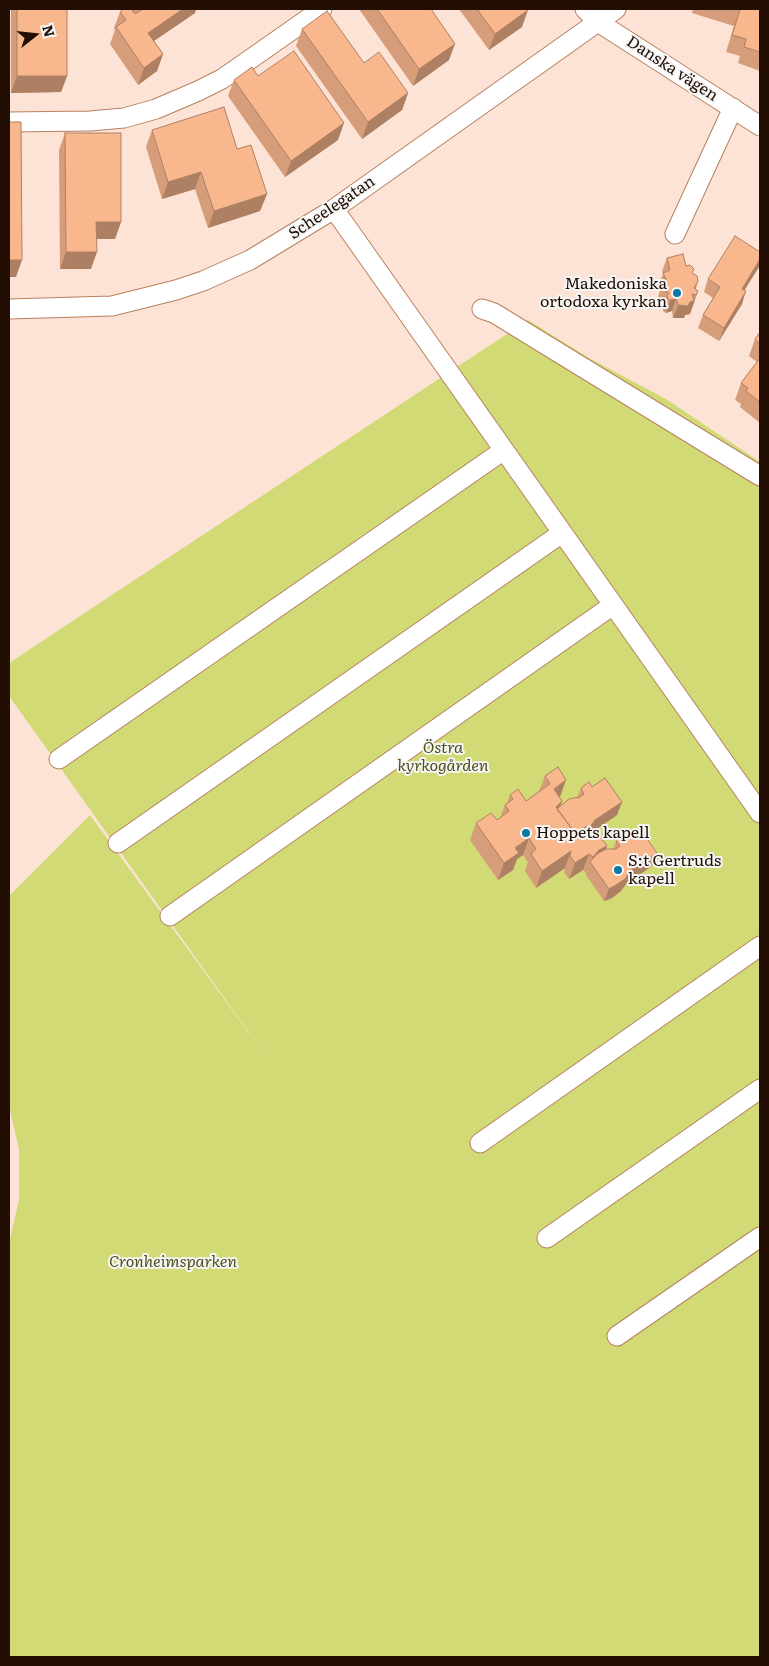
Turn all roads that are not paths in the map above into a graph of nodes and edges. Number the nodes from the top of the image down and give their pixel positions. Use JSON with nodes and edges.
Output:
{"nodes":[{"id":1,"x":322,"y":9,"type":"edge"},
{"id":2,"x":616,"y":9,"type":"edge"},
{"id":3,"x":591,"y":15,"type":"edge"},
{"id":4,"x":733,"y":108,"type":"junction"},
{"id":5,"x":9,"y":122,"type":"edge"},
{"id":6,"x":760,"y":126,"type":"edge"},
{"id":7,"x":334,"y":209,"type":"junction"},
{"id":8,"x":675,"y":234,"type":"dead end"},
{"id":9,"x":9,"y":309,"type":"edge"},
{"id":10,"x":482,"y":309,"type":"dead end"},
{"id":11,"x":504,"y":450,"type":"junction"},
{"id":12,"x":760,"y":476,"type":"edge"},
{"id":13,"x":562,"y":533,"type":"junction"},
{"id":14,"x":613,"y":605,"type":"junction"},
{"id":15,"x":59,"y":759,"type":"dead end"},
{"id":16,"x":760,"y":813,"type":"edge"},
{"id":17,"x":118,"y":843,"type":"dead end"},
{"id":18,"x":170,"y":916,"type":"dead end"},
{"id":19,"x":760,"y":946,"type":"edge"},
{"id":20,"x":760,"y":1089,"type":"edge"},
{"id":21,"x":480,"y":1143,"type":"dead end"},
{"id":22,"x":760,"y":1237,"type":"edge"},
{"id":23,"x":547,"y":1238,"type":"dead end"},
{"id":24,"x":617,"y":1336,"type":"dead end"}],
"edges":[{"from":1,"to":5,"type":"street"},
{"from":2,"to":3,"type":"street","name":"Scheelegatan"},
{"from":3,"to":4,"type":"street","name":"Danska vägen"},
{"from":3,"to":7,"type":"street","name":"Scheelegatan"},
{"from":4,"to":6,"type":"street","name":"Danska vägen"},
{"from":4,"to":8,"type":"street"},
{"from":7,"to":9,"type":"street","name":"Scheelegatan"},
{"from":7,"to":11,"type":"street"},
{"from":10,"to":12,"type":"street"},
{"from":11,"to":13,"type":"street"},
{"from":11,"to":15,"type":"street"},
{"from":13,"to":14,"type":"street"},
{"from":13,"to":17,"type":"street"},
{"from":14,"to":16,"type":"street"},
{"from":14,"to":18,"type":"street"},
{"from":19,"to":21,"type":"street"},
{"from":20,"to":23,"type":"street"},
{"from":22,"to":24,"type":"street"}]}
